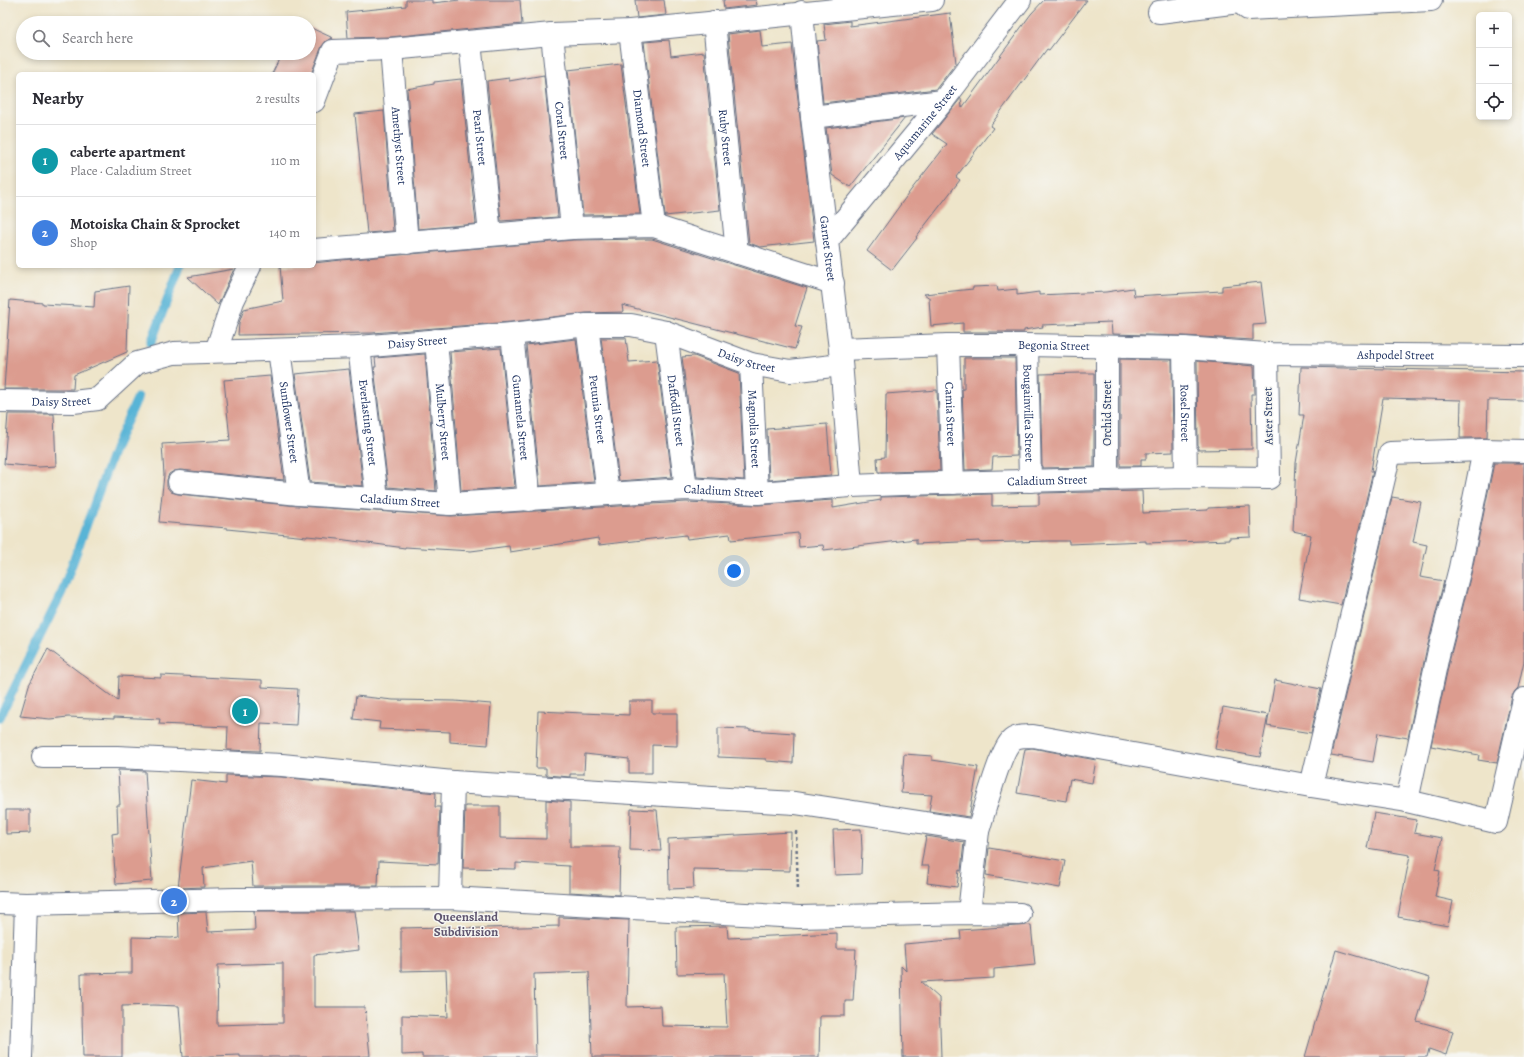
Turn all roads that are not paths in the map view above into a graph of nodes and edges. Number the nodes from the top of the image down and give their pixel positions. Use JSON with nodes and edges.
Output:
{"nodes":[{"id":1,"x":932,"y":0,"type":"edge"},
{"id":2,"x":1020,"y":0,"type":"edge"},
{"id":3,"x":1431,"y":0,"type":"edge"},
{"id":4,"x":1238,"y":1,"type":"edge"},
{"id":5,"x":1350,"y":2,"type":"edge"},
{"id":6,"x":802,"y":12,"type":"junction"},
{"id":7,"x":1160,"y":12,"type":"dead end"},
{"id":8,"x":714,"y":22,"type":"junction"},
{"id":9,"x":630,"y":31,"type":"junction"},
{"id":10,"x":552,"y":34,"type":"junction"},
{"id":11,"x":470,"y":42,"type":"junction"},
{"id":12,"x":391,"y":49,"type":"junction"},
{"id":13,"x":316,"y":96,"type":"edge"},
{"id":14,"x":943,"y":101,"type":"junction"},
{"id":15,"x":812,"y":117,"type":"junction"},
{"id":16,"x":654,"y":226,"type":"junction"},
{"id":17,"x":572,"y":228,"type":"junction"},
{"id":18,"x":490,"y":234,"type":"junction"},
{"id":19,"x":827,"y":242,"type":"junction"},
{"id":20,"x":407,"y":243,"type":"junction"},
{"id":21,"x":316,"y":250,"type":"edge"},
{"id":22,"x":737,"y":253,"type":"junction"},
{"id":23,"x":249,"y":268,"type":"edge"},
{"id":24,"x":833,"y":283,"type":"junction"},
{"id":25,"x":587,"y":325,"type":"junction"},
{"id":26,"x":666,"y":332,"type":"junction"},
{"id":27,"x":512,"y":334,"type":"junction"},
{"id":28,"x":436,"y":340,"type":"junction"},
{"id":29,"x":948,"y":345,"type":"junction"},
{"id":30,"x":1027,"y":345,"type":"junction"},
{"id":31,"x":359,"y":347,"type":"junction"},
{"id":32,"x":1107,"y":347,"type":"junction"},
{"id":33,"x":1184,"y":348,"type":"junction"},
{"id":34,"x":279,"y":350,"type":"junction"},
{"id":35,"x":216,"y":351,"type":"junction"},
{"id":36,"x":1267,"y":354,"type":"junction"},
{"id":37,"x":1524,"y":356,"type":"edge"},
{"id":38,"x":841,"y":357,"type":"junction"},
{"id":39,"x":751,"y":364,"type":"junction"},
{"id":40,"x":0,"y":401,"type":"edge"},
{"id":41,"x":1484,"y":450,"type":"junction"},
{"id":42,"x":1524,"y":451,"type":"edge"},
{"id":43,"x":1186,"y":477,"type":"junction"},
{"id":44,"x":1269,"y":478,"type":"joint"},
{"id":45,"x":1107,"y":479,"type":"junction"},
{"id":46,"x":1030,"y":481,"type":"junction"},
{"id":47,"x":179,"y":482,"type":"dead end"},
{"id":48,"x":953,"y":483,"type":"junction"},
{"id":49,"x":851,"y":486,"type":"junction"},
{"id":50,"x":686,"y":489,"type":"junction"},
{"id":51,"x":757,"y":493,"type":"junction"},
{"id":52,"x":299,"y":494,"type":"junction"},
{"id":53,"x":608,"y":494,"type":"junction"},
{"id":54,"x":377,"y":498,"type":"junction"},
{"id":55,"x":529,"y":500,"type":"junction"},
{"id":56,"x":450,"y":504,"type":"junction"},
{"id":57,"x":1524,"y":699,"type":"edge"},
{"id":58,"x":43,"y":757,"type":"dead end"},
{"id":59,"x":453,"y":782,"type":"junction"},
{"id":60,"x":1311,"y":786,"type":"junction"},
{"id":61,"x":1407,"y":801,"type":"junction"},
{"id":62,"x":978,"y":831,"type":"junction"},
{"id":63,"x":450,"y":898,"type":"junction"},
{"id":64,"x":0,"y":903,"type":"edge"},
{"id":65,"x":26,"y":904,"type":"junction"},
{"id":66,"x":969,"y":913,"type":"junction"},
{"id":67,"x":1020,"y":914,"type":"dead end"},
{"id":68,"x":21,"y":1057,"type":"edge"}],
"edges":[{"from":1,"to":6,"type":"street"},
{"from":2,"to":14,"type":"street","name":"Aquamarine Street"},
{"from":3,"to":5,"type":"street"},
{"from":4,"to":5,"type":"street"},
{"from":4,"to":7,"type":"street"},
{"from":6,"to":8,"type":"street"},
{"from":6,"to":15,"type":"street","name":"Garnet Street"},
{"from":8,"to":9,"type":"street"},
{"from":8,"to":22,"type":"street","name":"Ruby Street"},
{"from":9,"to":10,"type":"street"},
{"from":9,"to":16,"type":"street","name":"Diamond Street"},
{"from":10,"to":11,"type":"street"},
{"from":10,"to":17,"type":"street","name":"Coral Street"},
{"from":11,"to":12,"type":"street"},
{"from":11,"to":18,"type":"street","name":"Pearl Street"},
{"from":12,"to":13,"type":"street"},
{"from":12,"to":20,"type":"street","name":"Amethyst Street"},
{"from":14,"to":15,"type":"street"},
{"from":14,"to":19,"type":"street","name":"Aquamarine Street"},
{"from":15,"to":19,"type":"street","name":"Garnet Street"},
{"from":16,"to":17,"type":"street"},
{"from":16,"to":22,"type":"street"},
{"from":17,"to":18,"type":"street"},
{"from":18,"to":20,"type":"street"},
{"from":19,"to":24,"type":"street","name":"Garnet Street"},
{"from":20,"to":21,"type":"street"},
{"from":22,"to":24,"type":"street"},
{"from":23,"to":35,"type":"street"},
{"from":24,"to":38,"type":"street","name":"Garnet Street"},
{"from":25,"to":26,"type":"street","name":"Daisy Street"},
{"from":25,"to":27,"type":"street","name":"Daisy Street"},
{"from":25,"to":53,"type":"street","name":"Petunia Street"},
{"from":26,"to":39,"type":"street","name":"Daisy Street"},
{"from":26,"to":50,"type":"street","name":"Daffodil Street"},
{"from":27,"to":28,"type":"street","name":"Daisy Street"},
{"from":27,"to":55,"type":"street","name":"Gumamela Street"},
{"from":28,"to":31,"type":"street","name":"Daisy Street"},
{"from":28,"to":56,"type":"street","name":"Mulberry Street"},
{"from":29,"to":30,"type":"street","name":"Begonia Street"},
{"from":29,"to":38,"type":"street","name":"Begonia Street"},
{"from":29,"to":48,"type":"street","name":"Camia Street"},
{"from":30,"to":32,"type":"street","name":"Begonia Street"},
{"from":30,"to":46,"type":"street","name":"Bougainvillea Street"},
{"from":31,"to":34,"type":"street","name":"Daisy Street"},
{"from":31,"to":54,"type":"street","name":"Everlasting Street"},
{"from":32,"to":33,"type":"street","name":"Begonia Street"},
{"from":32,"to":45,"type":"street","name":"Orchid Street"},
{"from":33,"to":36,"type":"street","name":"Begonia Street"},
{"from":33,"to":43,"type":"street","name":"Rosel Street"},
{"from":34,"to":35,"type":"street","name":"Daisy Street"},
{"from":34,"to":52,"type":"street","name":"Sunflower Street"},
{"from":35,"to":40,"type":"street","name":"Daisy Street"},
{"from":36,"to":37,"type":"street","name":"Ashpodel Street"},
{"from":36,"to":44,"type":"street","name":"Aster Street"},
{"from":38,"to":39,"type":"street","name":"Daisy Street"},
{"from":38,"to":49,"type":"street","name":"Garnet Street"},
{"from":39,"to":51,"type":"street","name":"Magnolia Street"},
{"from":41,"to":42,"type":"street"},
{"from":41,"to":60,"type":"street"},
{"from":41,"to":61,"type":"street"},
{"from":43,"to":44,"type":"street","name":"Caladium Street"},
{"from":43,"to":45,"type":"street","name":"Caladium Street"},
{"from":45,"to":46,"type":"street","name":"Caladium Street"},
{"from":46,"to":48,"type":"street","name":"Caladium Street"},
{"from":47,"to":52,"type":"street","name":"Caladium Street"},
{"from":48,"to":49,"type":"street","name":"Caladium Street"},
{"from":49,"to":51,"type":"street","name":"Caladium Street"},
{"from":50,"to":51,"type":"street","name":"Caladium Street"},
{"from":50,"to":53,"type":"street","name":"Caladium Street"},
{"from":52,"to":54,"type":"street","name":"Caladium Street"},
{"from":53,"to":55,"type":"street","name":"Caladium Street"},
{"from":54,"to":56,"type":"street","name":"Caladium Street"},
{"from":55,"to":56,"type":"street","name":"Caladium Street"},
{"from":57,"to":61,"type":"street"},
{"from":58,"to":59,"type":"street"},
{"from":59,"to":62,"type":"street"},
{"from":59,"to":63,"type":"street"},
{"from":60,"to":61,"type":"street"},
{"from":60,"to":62,"type":"street"},
{"from":62,"to":66,"type":"street"},
{"from":63,"to":65,"type":"street"},
{"from":63,"to":66,"type":"street"},
{"from":64,"to":65,"type":"street"},
{"from":65,"to":68,"type":"street"},
{"from":66,"to":67,"type":"street"}]}
